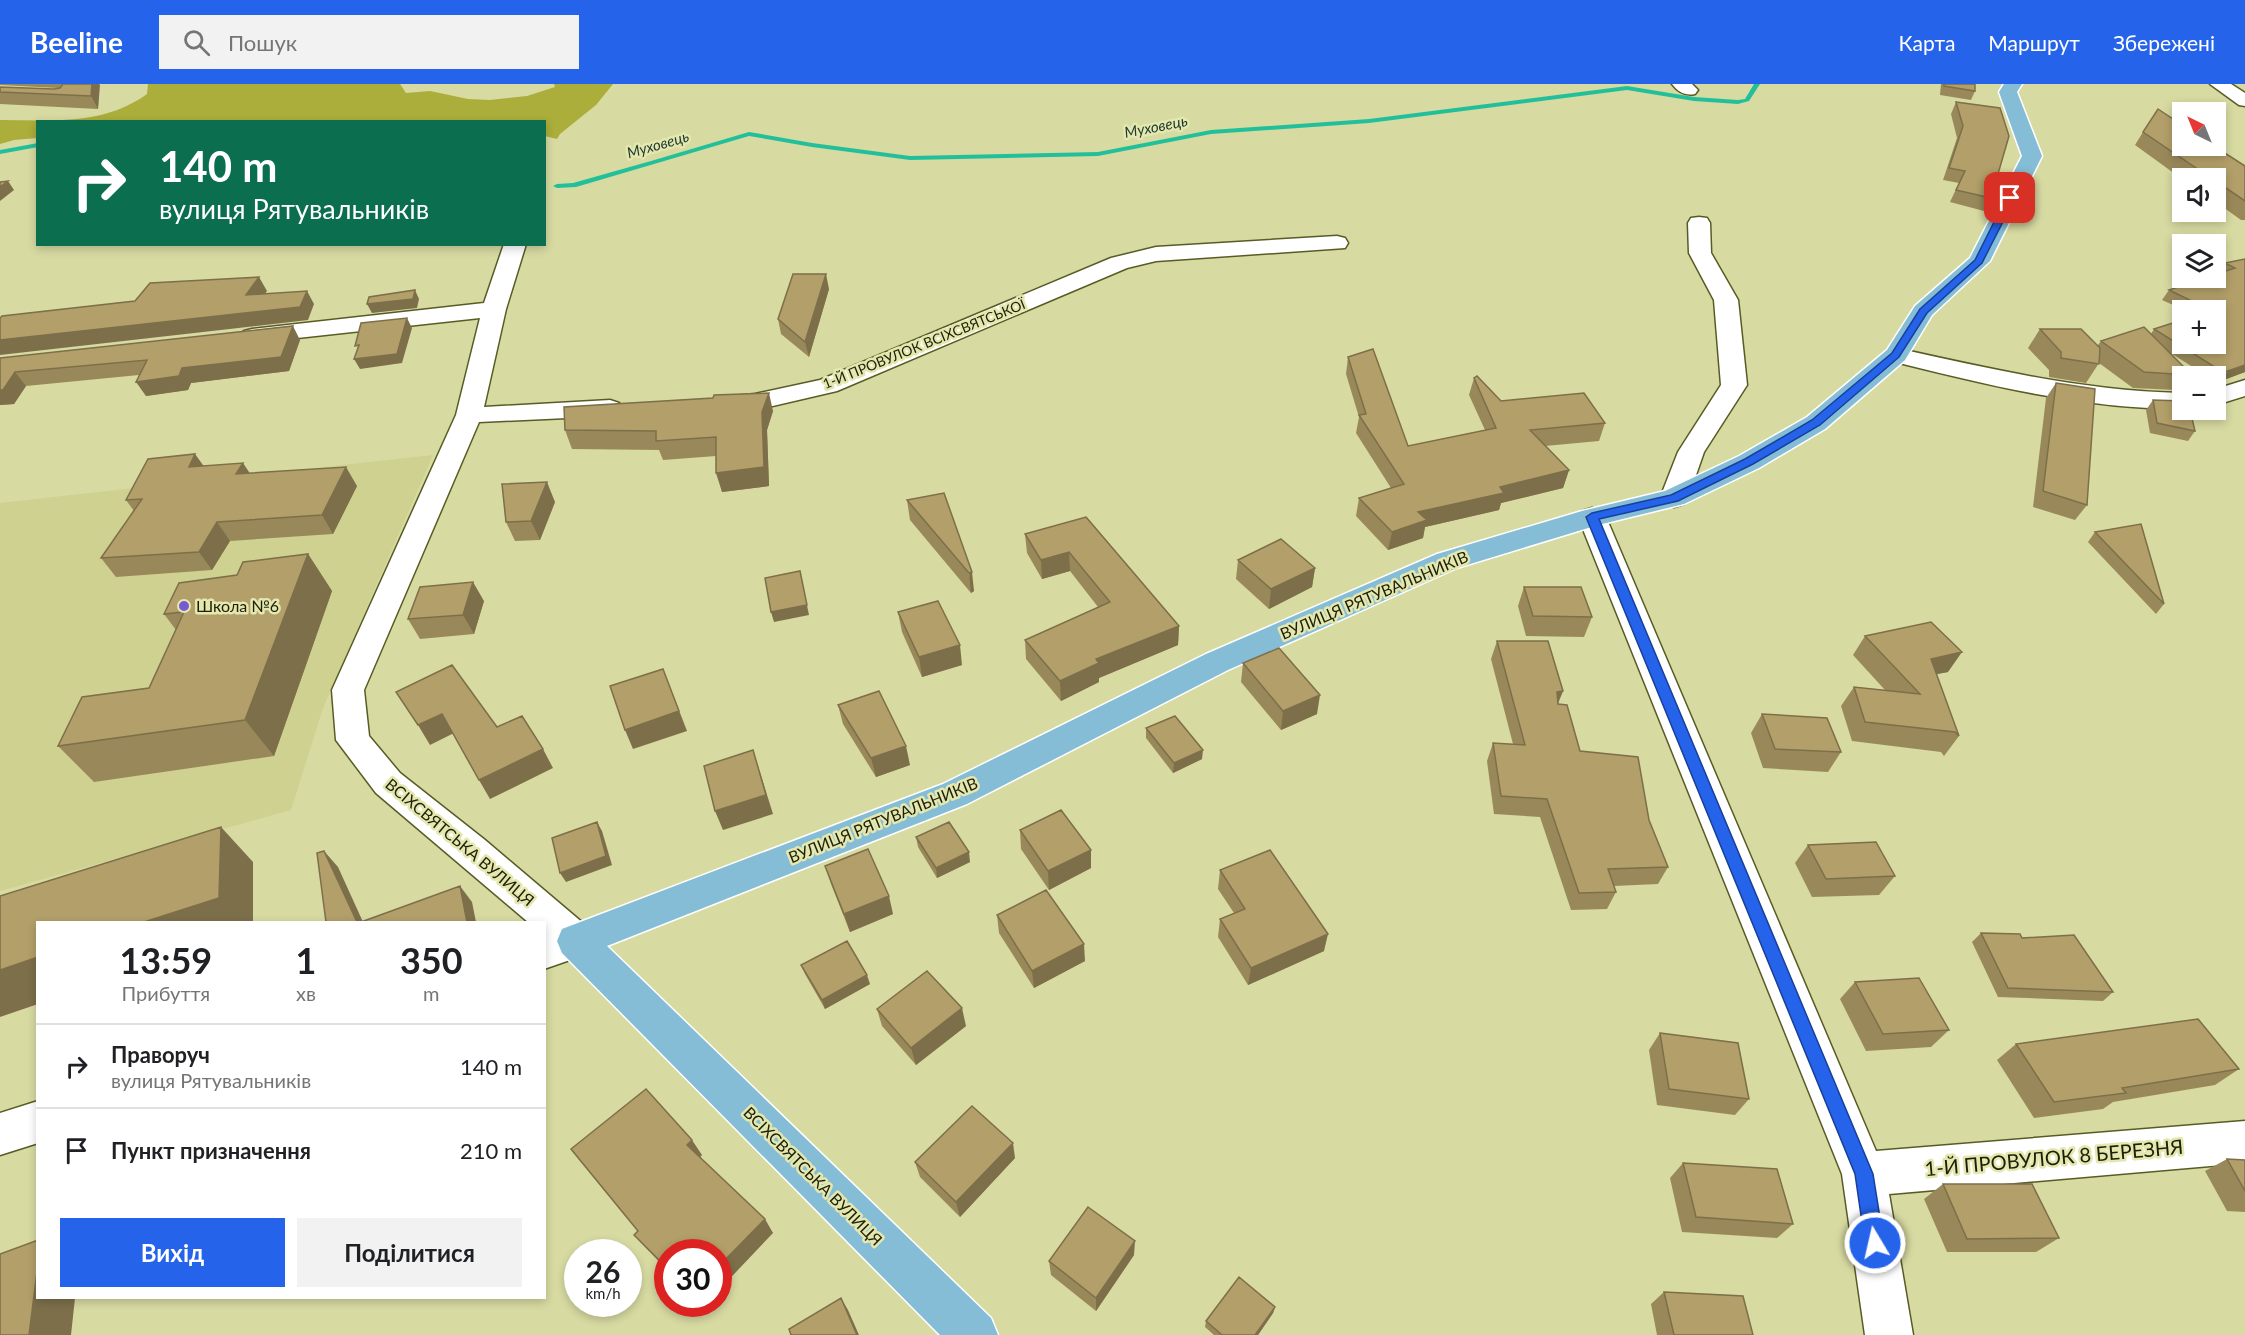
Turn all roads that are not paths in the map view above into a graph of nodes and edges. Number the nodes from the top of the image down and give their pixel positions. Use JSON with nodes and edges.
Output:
{"nodes":[{"id":1,"x":2013,"y":84,"type":"edge"},
{"id":2,"x":2219,"y":84,"type":"edge"},
{"id":3,"x":2245,"y":101,"type":"edge"},
{"id":4,"x":1699,"y":223,"type":"dead end"},
{"id":5,"x":1337,"y":243,"type":"dead end"},
{"id":6,"x":513,"y":246,"type":"edge"},
{"id":7,"x":494,"y":309,"type":"junction"},
{"id":8,"x":225,"y":340,"type":"edge"},
{"id":9,"x":1896,"y":355,"type":"junction"},
{"id":10,"x":2245,"y":388,"type":"edge"},
{"id":11,"x":2226,"y":394,"type":"edge"},
{"id":12,"x":2172,"y":401,"type":"edge"},
{"id":13,"x":707,"y":404,"type":"edge"},
{"id":14,"x":636,"y":407,"type":"edge"},
{"id":15,"x":469,"y":415,"type":"junction"},
{"id":16,"x":1674,"y":498,"type":"junction"},
{"id":17,"x":1592,"y":517,"type":"junction"},
{"id":18,"x":536,"y":921,"type":"edge"},
{"id":19,"x":546,"y":932,"type":"edge"},
{"id":20,"x":560,"y":947,"type":"edge"},
{"id":21,"x":36,"y":1123,"type":"edge"},
{"id":22,"x":0,"y":1134,"type":"edge"},
{"id":23,"x":2245,"y":1142,"type":"edge"},
{"id":24,"x":1864,"y":1174,"type":"junction"},
{"id":25,"x":974,"y":1335,"type":"edge"},
{"id":26,"x":1889,"y":1335,"type":"edge"}],
"edges":[{"from":1,"to":9,"type":"main road","name":"ВУЛИЦЯ РЯТУВАЛЬНИКІВ"},
{"from":2,"to":3,"type":"street"},
{"from":4,"to":16,"type":"street"},
{"from":5,"to":13,"type":"street","name":"1-Й ПРОВУЛОК ВСІХСВЯТСЬКОЇ"},
{"from":6,"to":7,"type":"street","name":"ВСІХСВЯТСЬКА ВУЛИЦЯ"},
{"from":7,"to":8,"type":"street"},
{"from":7,"to":15,"type":"street","name":"ВСІХСВЯТСЬКА ВУЛИЦЯ"},
{"from":9,"to":12,"type":"street"},
{"from":9,"to":16,"type":"main road","name":"ВУЛИЦЯ РЯТУВАЛЬНИКІВ"},
{"from":10,"to":11,"type":"street"},
{"from":14,"to":15,"type":"street"},
{"from":15,"to":18,"type":"street","name":"ВСІХСВЯТСЬКА ВУЛИЦЯ"},
{"from":16,"to":17,"type":"main road","name":"ВУЛИЦЯ РЯТУВАЛЬНИКІВ"},
{"from":17,"to":20,"type":"main road","name":"ВУЛИЦЯ РЯТУВАЛЬНИКІВ"},
{"from":17,"to":24,"type":"street"},
{"from":19,"to":20,"type":"street","name":"ВСІХСВЯТСЬКА ВУЛИЦЯ"},
{"from":20,"to":25,"type":"main road","name":"ВСІХСВЯТСЬКА ВУЛИЦЯ"},
{"from":21,"to":22,"type":"street"},
{"from":23,"to":24,"type":"street","name":"1-Й ПРОВУЛОК 8 БЕРЕЗНЯ"},
{"from":24,"to":26,"type":"street"}]}
